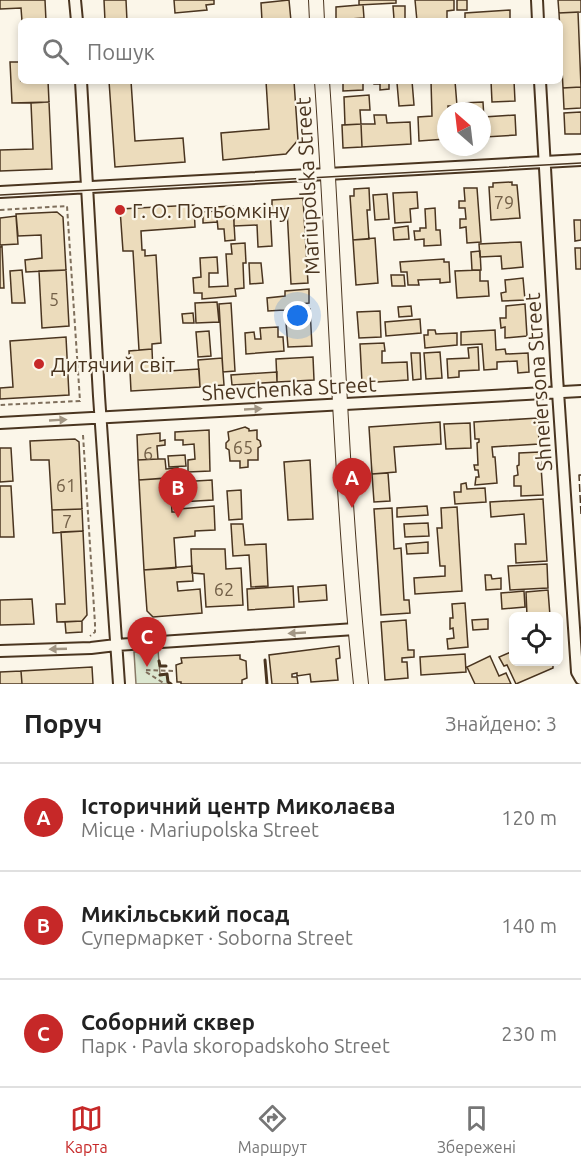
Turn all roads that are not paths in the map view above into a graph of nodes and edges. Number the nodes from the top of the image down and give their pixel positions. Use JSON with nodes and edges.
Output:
{"nodes":[{"id":1,"x":75,"y":0,"type":"edge"},
{"id":2,"x":316,"y":0,"type":"edge"},
{"id":3,"x":537,"y":0,"type":"edge"},
{"id":4,"x":77,"y":18,"type":"edge"},
{"id":5,"x":317,"y":18,"type":"edge"},
{"id":6,"x":538,"y":18,"type":"edge"},
{"id":7,"x":81,"y":84,"type":"edge"},
{"id":8,"x":322,"y":84,"type":"edge"},
{"id":9,"x":540,"y":84,"type":"edge"},
{"id":10,"x":581,"y":160,"type":"edge"},
{"id":11,"x":544,"y":163,"type":"junction"},
{"id":12,"x":328,"y":173,"type":"junction"},
{"id":13,"x":88,"y":187,"type":"junction"},
{"id":14,"x":0,"y":192,"type":"edge"},
{"id":15,"x":581,"y":392,"type":"edge"},
{"id":16,"x":558,"y":393,"type":"junction"},
{"id":17,"x":340,"y":405,"type":"junction"},
{"id":18,"x":100,"y":418,"type":"junction"},
{"id":19,"x":0,"y":423,"type":"edge"},
{"id":20,"x":355,"y":629,"type":"junction"},
{"id":21,"x":116,"y":645,"type":"junction"},
{"id":22,"x":0,"y":651,"type":"edge"},
{"id":23,"x":581,"y":679,"type":"edge"},
{"id":24,"x":119,"y":684,"type":"edge"},
{"id":25,"x":361,"y":684,"type":"edge"}],
"edges":[{"from":1,"to":4,"type":"street"},
{"from":2,"to":5,"type":"street"},
{"from":3,"to":6,"type":"street"},
{"from":7,"to":13,"type":"street"},
{"from":8,"to":12,"type":"street","name":"Mariupolska Street"},
{"from":9,"to":11,"type":"street","name":"Shneiersona Street"},
{"from":10,"to":11,"type":"street"},
{"from":11,"to":12,"type":"street"},
{"from":11,"to":16,"type":"street","name":"Shneiersona Street"},
{"from":12,"to":13,"type":"street"},
{"from":12,"to":17,"type":"street","name":"Mariupolska Street"},
{"from":13,"to":14,"type":"street"},
{"from":13,"to":18,"type":"street"},
{"from":15,"to":16,"type":"street","name":"Shevchenka Street"},
{"from":16,"to":17,"type":"street","name":"Shevchenka Street"},
{"from":16,"to":23,"type":"street","name":"Shneiersona Street"},
{"from":18,"to":17,"type":"street","name":"Shevchenka Street","one_way":true},
{"from":17,"to":20,"type":"street","name":"Mariupolska Street"},
{"from":19,"to":18,"type":"street","name":"Shevchenka Street","one_way":true},
{"from":18,"to":21,"type":"street"},
{"from":20,"to":21,"type":"street","one_way":true},
{"from":20,"to":25,"type":"street","name":"Mariupolska Street"},
{"from":21,"to":22,"type":"street","one_way":true},
{"from":21,"to":24,"type":"street"}]}
